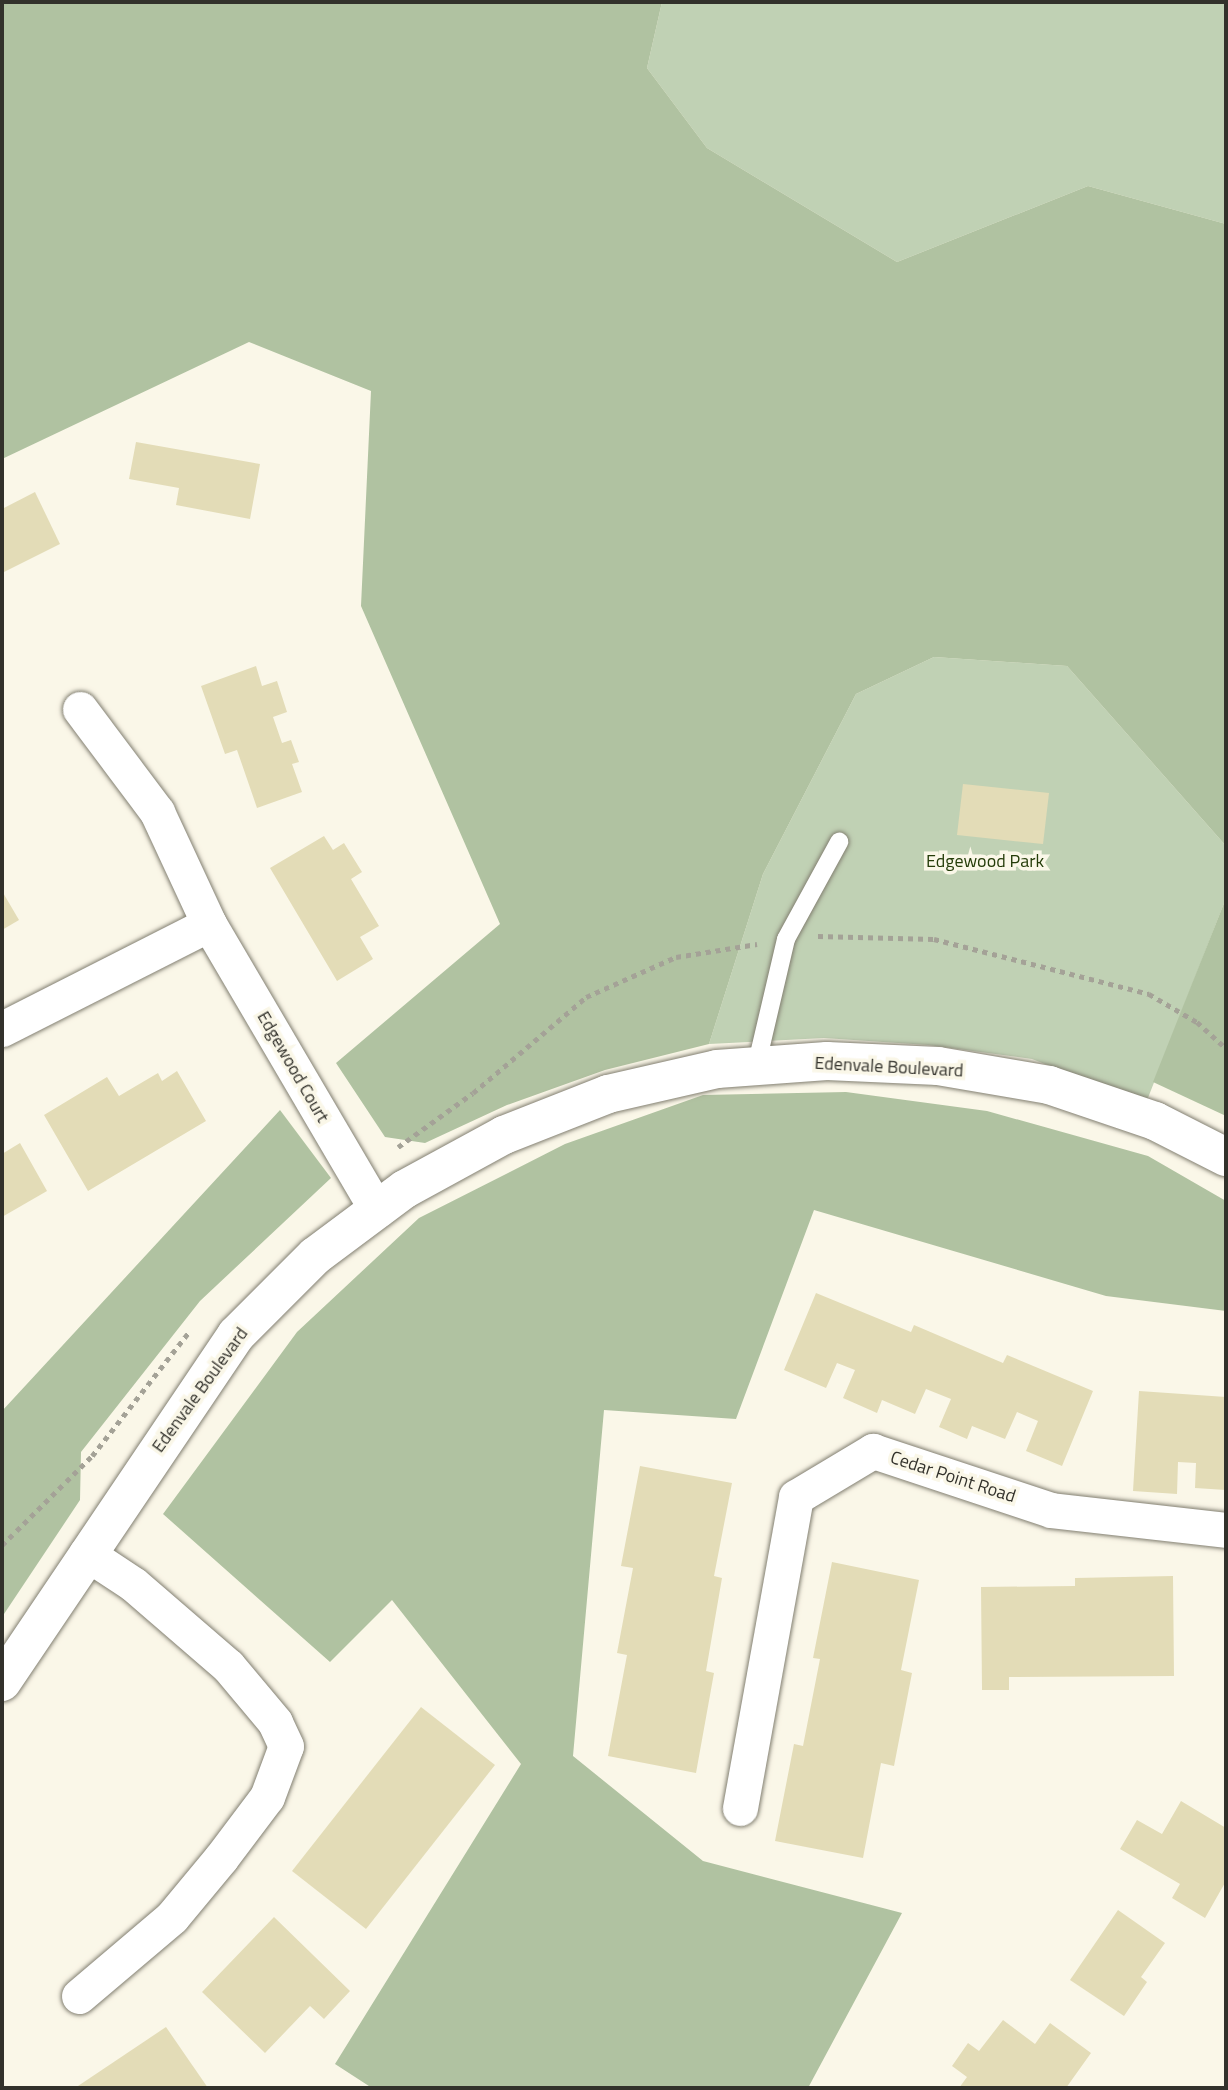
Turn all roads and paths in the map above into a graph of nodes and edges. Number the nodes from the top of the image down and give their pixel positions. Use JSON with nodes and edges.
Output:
{"nodes":[{"id":1,"x":80,"y":709,"type":"dead end"},
{"id":2,"x":839,"y":842,"type":"dead end"},
{"id":3,"x":209,"y":924,"type":"junction"},
{"id":4,"x":2,"y":1029,"type":"edge"},
{"id":5,"x":756,"y":1066,"type":"junction"},
{"id":6,"x":1226,"y":1157,"type":"edge"},
{"id":7,"x":377,"y":1210,"type":"junction"},
{"id":8,"x":1226,"y":1531,"type":"edge"},
{"id":9,"x":86,"y":1553,"type":"junction"},
{"id":10,"x":2,"y":1682,"type":"edge"},
{"id":11,"x":740,"y":1808,"type":"dead end"},
{"id":12,"x":79,"y":1996,"type":"dead end"}],
"edges":[{"from":1,"to":3,"type":"street","name":"Edgewood Court"},
{"from":2,"to":5,"type":"lane"},
{"from":3,"to":4,"type":"street"},
{"from":3,"to":7,"type":"street","name":"Edgewood Court"},
{"from":5,"to":6,"type":"street","name":"Edenvale Boulevard"},
{"from":5,"to":7,"type":"street","name":"Edenvale Boulevard"},
{"from":7,"to":9,"type":"street","name":"Edenvale Boulevard"},
{"from":8,"to":11,"type":"street","name":"Cedar Point Road"},
{"from":9,"to":10,"type":"street","name":"Edenvale Boulevard"},
{"from":9,"to":12,"type":"street"}]}
